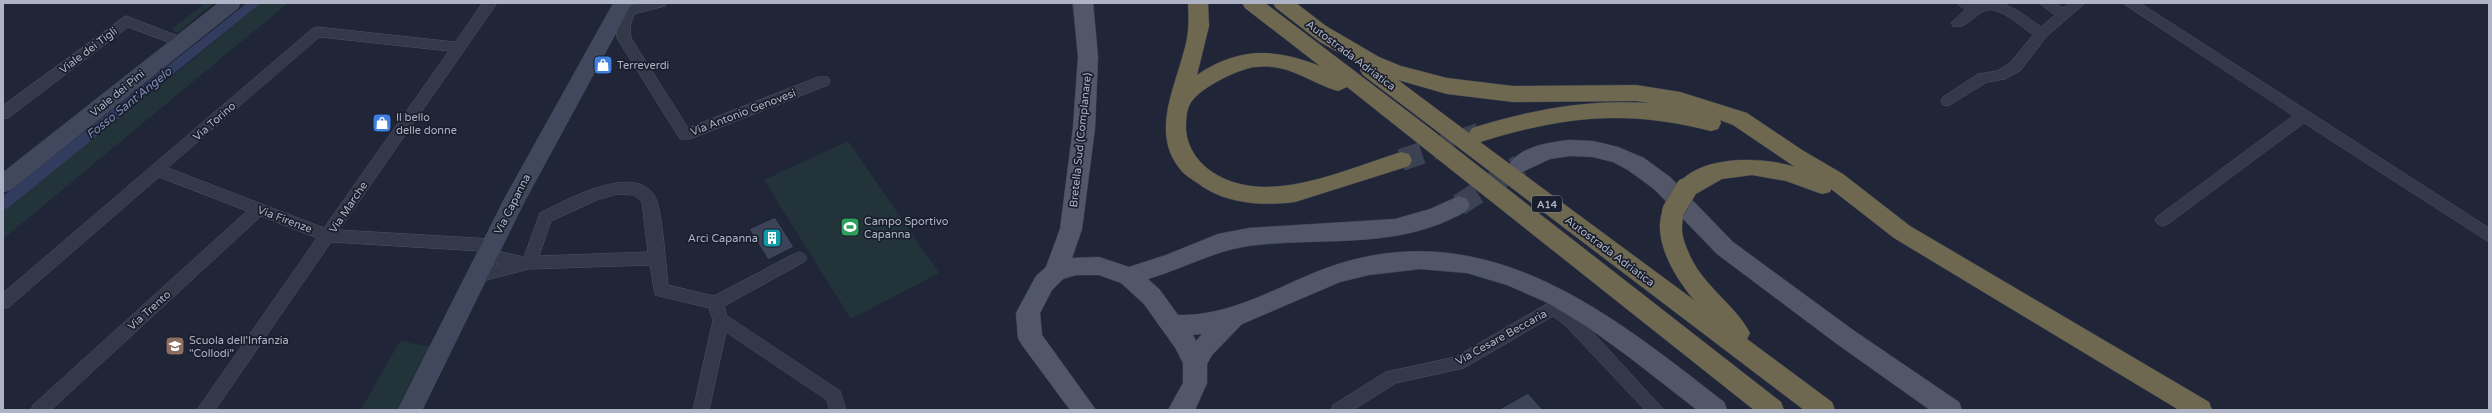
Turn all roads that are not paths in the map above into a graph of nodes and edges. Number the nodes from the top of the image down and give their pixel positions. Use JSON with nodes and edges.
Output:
{"nodes":[{"id":1,"x":231,"y":3,"type":"edge"},
{"id":2,"x":490,"y":3,"type":"edge"},
{"id":3,"x":660,"y":3,"type":"edge"},
{"id":4,"x":1083,"y":3,"type":"edge"},
{"id":5,"x":1198,"y":3,"type":"edge"},
{"id":6,"x":1252,"y":3,"type":"edge"},
{"id":7,"x":1283,"y":3,"type":"edge"},
{"id":8,"x":1964,"y":3,"type":"edge"},
{"id":9,"x":2046,"y":3,"type":"edge"},
{"id":10,"x":2078,"y":3,"type":"edge"},
{"id":11,"x":2130,"y":3,"type":"edge"},
{"id":12,"x":623,"y":9,"type":"edge"},
{"id":13,"x":1976,"y":11,"type":"junction"},
{"id":14,"x":2064,"y":15,"type":"junction"},
{"id":15,"x":1958,"y":23,"type":"dead end"},
{"id":16,"x":1316,"y":29,"type":"junction"},
{"id":17,"x":2041,"y":34,"type":"junction"},
{"id":18,"x":181,"y":42,"type":"junction"},
{"id":19,"x":457,"y":46,"type":"junction"},
{"id":20,"x":823,"y":81,"type":"dead end"},
{"id":21,"x":1180,"y":101,"type":"junction"},
{"id":22,"x":1948,"y":101,"type":"dead end"},
{"id":23,"x":3,"y":114,"type":"edge"},
{"id":24,"x":2303,"y":116,"type":"junction"},
{"id":25,"x":1420,"y":132,"type":"junction"},
{"id":26,"x":1479,"y":134,"type":"tunnel mouth"},
{"id":27,"x":1794,"y":156,"type":"junction"},
{"id":28,"x":1401,"y":160,"type":"tunnel mouth"},
{"id":29,"x":1520,"y":165,"type":"tunnel mouth"},
{"id":30,"x":157,"y":170,"type":"junction"},
{"id":31,"x":3,"y":184,"type":"edge"},
{"id":32,"x":1459,"y":205,"type":"tunnel mouth"},
{"id":33,"x":259,"y":209,"type":"junction"},
{"id":34,"x":1879,"y":213,"type":"junction"},
{"id":35,"x":2162,"y":220,"type":"dead end"},
{"id":36,"x":1071,"y":229,"type":"junction"},
{"id":37,"x":328,"y":236,"type":"junction"},
{"id":38,"x":2489,"y":236,"type":"edge"},
{"id":39,"x":488,"y":250,"type":"junction"},
{"id":40,"x":657,"y":258,"type":"junction"},
{"id":41,"x":799,"y":258,"type":"dead end"},
{"id":42,"x":1172,"y":263,"type":"junction"},
{"id":43,"x":528,"y":264,"type":"junction"},
{"id":44,"x":1099,"y":266,"type":"junction"},
{"id":45,"x":1055,"y":272,"type":"junction"},
{"id":46,"x":1129,"y":276,"type":"junction"},
{"id":47,"x":475,"y":277,"type":"junction"},
{"id":48,"x":1152,"y":297,"type":"junction"},
{"id":49,"x":3,"y":302,"type":"edge"},
{"id":50,"x":715,"y":303,"type":"junction"},
{"id":51,"x":1233,"y":319,"type":"junction"},
{"id":52,"x":721,"y":320,"type":"junction"},
{"id":53,"x":1172,"y":325,"type":"junction"},
{"id":54,"x":1195,"y":363,"type":"junction"},
{"id":55,"x":1780,"y":377,"type":"junction"},
{"id":56,"x":1358,"y":405,"type":"edge"},
{"id":57,"x":39,"y":410,"type":"edge"},
{"id":58,"x":205,"y":410,"type":"edge"},
{"id":59,"x":410,"y":410,"type":"edge"},
{"id":60,"x":701,"y":410,"type":"edge"},
{"id":61,"x":838,"y":410,"type":"edge"},
{"id":62,"x":1084,"y":410,"type":"edge"},
{"id":63,"x":1180,"y":410,"type":"edge"},
{"id":64,"x":1339,"y":410,"type":"edge"},
{"id":65,"x":1656,"y":410,"type":"edge"},
{"id":66,"x":1715,"y":410,"type":"edge"},
{"id":67,"x":1772,"y":410,"type":"edge"},
{"id":68,"x":1823,"y":410,"type":"edge"},
{"id":69,"x":1950,"y":410,"type":"edge"},
{"id":70,"x":2200,"y":410,"type":"edge"}],
"edges":[{"from":1,"to":18,"type":"main road","name":"Viale dei Pini"},
{"from":2,"to":19,"type":"street","name":"Via Marche"},
{"from":3,"to":12,"type":"street"},
{"from":4,"to":36,"type":"main road","name":"Bretella Sud (Complanare)"},
{"from":5,"to":21,"type":"highway"},
{"from":6,"to":25,"type":"highway","name":"Autostrada Adriatica","number":"A14"},
{"from":7,"to":16,"type":"highway","name":"Autostrada Adriatica","number":"A14"},
{"from":8,"to":13,"type":"street"},
{"from":9,"to":14,"type":"street"},
{"from":10,"to":14,"type":"street"},
{"from":11,"to":24,"type":"street"},
{"from":12,"to":20,"type":"street","name":"Via Antonio Genovesi"},
{"from":12,"to":39,"type":"main road","name":"Via Capanna"},
{"from":13,"to":15,"type":"street"},
{"from":13,"to":17,"type":"street"},
{"from":14,"to":17,"type":"street"},
{"from":16,"to":27,"type":"highway"},
{"from":16,"to":55,"type":"highway","name":"Autostrada Adriatica","number":"A14"},
{"from":17,"to":22,"type":"street"},
{"from":18,"to":23,"type":"street","name":"Viale dei Tigli"},
{"from":18,"to":31,"type":"main road","name":"Viale dei Pini"},
{"from":19,"to":30,"type":"street","name":"Via Torino"},
{"from":19,"to":37,"type":"street","name":"Via Marche"},
{"from":21,"to":25,"type":"highway"},
{"from":21,"to":28,"type":"highway"},
{"from":24,"to":35,"type":"street"},
{"from":24,"to":38,"type":"street"},
{"from":25,"to":67,"type":"highway","name":"Autostrada Adriatica","number":"A14"},
{"from":26,"to":27,"type":"highway"},
{"from":27,"to":34,"type":"highway"},
{"from":29,"to":69,"type":"main road"},
{"from":30,"to":33,"type":"street","name":"Via Firenze"},
{"from":30,"to":49,"type":"street","name":"Via Torino"},
{"from":32,"to":42,"type":"main road"},
{"from":33,"to":37,"type":"street","name":"Via Firenze"},
{"from":33,"to":57,"type":"street","name":"Via Trento"},
{"from":34,"to":55,"type":"highway","bridge":true},
{"from":34,"to":70,"type":"highway"},
{"from":36,"to":44,"type":"main road"},
{"from":36,"to":45,"type":"main road","name":"Bretella Sud (Complanare)"},
{"from":37,"to":39,"type":"street","name":"Via Firenze"},
{"from":37,"to":58,"type":"street","name":"Via Marche"},
{"from":39,"to":43,"type":"street","name":"Via Firenze"},
{"from":39,"to":47,"type":"main road","name":"Via Capanna"},
{"from":40,"to":43,"type":"street"},
{"from":40,"to":43,"type":"street"},
{"from":40,"to":50,"type":"street"},
{"from":41,"to":50,"type":"street"},
{"from":42,"to":46,"type":"main road"},
{"from":42,"to":48,"type":"main road"},
{"from":43,"to":47,"type":"street"},
{"from":44,"to":45,"type":"main road"},
{"from":44,"to":46,"type":"main road"},
{"from":45,"to":62,"type":"main road"},
{"from":46,"to":48,"type":"main road"},
{"from":47,"to":59,"type":"main road","name":"Via Capanna"},
{"from":48,"to":53,"type":"main road"},
{"from":50,"to":52,"type":"street"},
{"from":51,"to":53,"type":"main road"},
{"from":51,"to":54,"type":"main road"},
{"from":51,"to":66,"type":"main road"},
{"from":52,"to":60,"type":"street"},
{"from":52,"to":61,"type":"street"},
{"from":53,"to":54,"type":"main road"},
{"from":54,"to":63,"type":"main road"},
{"from":55,"to":68,"type":"highway","name":"Autostrada Adriatica","number":"A14"},
{"from":56,"to":64,"type":"street","name":"Via Cesare Beccaria"},
{"from":56,"to":65,"type":"street","name":"Via Cesare Beccaria"}]}
